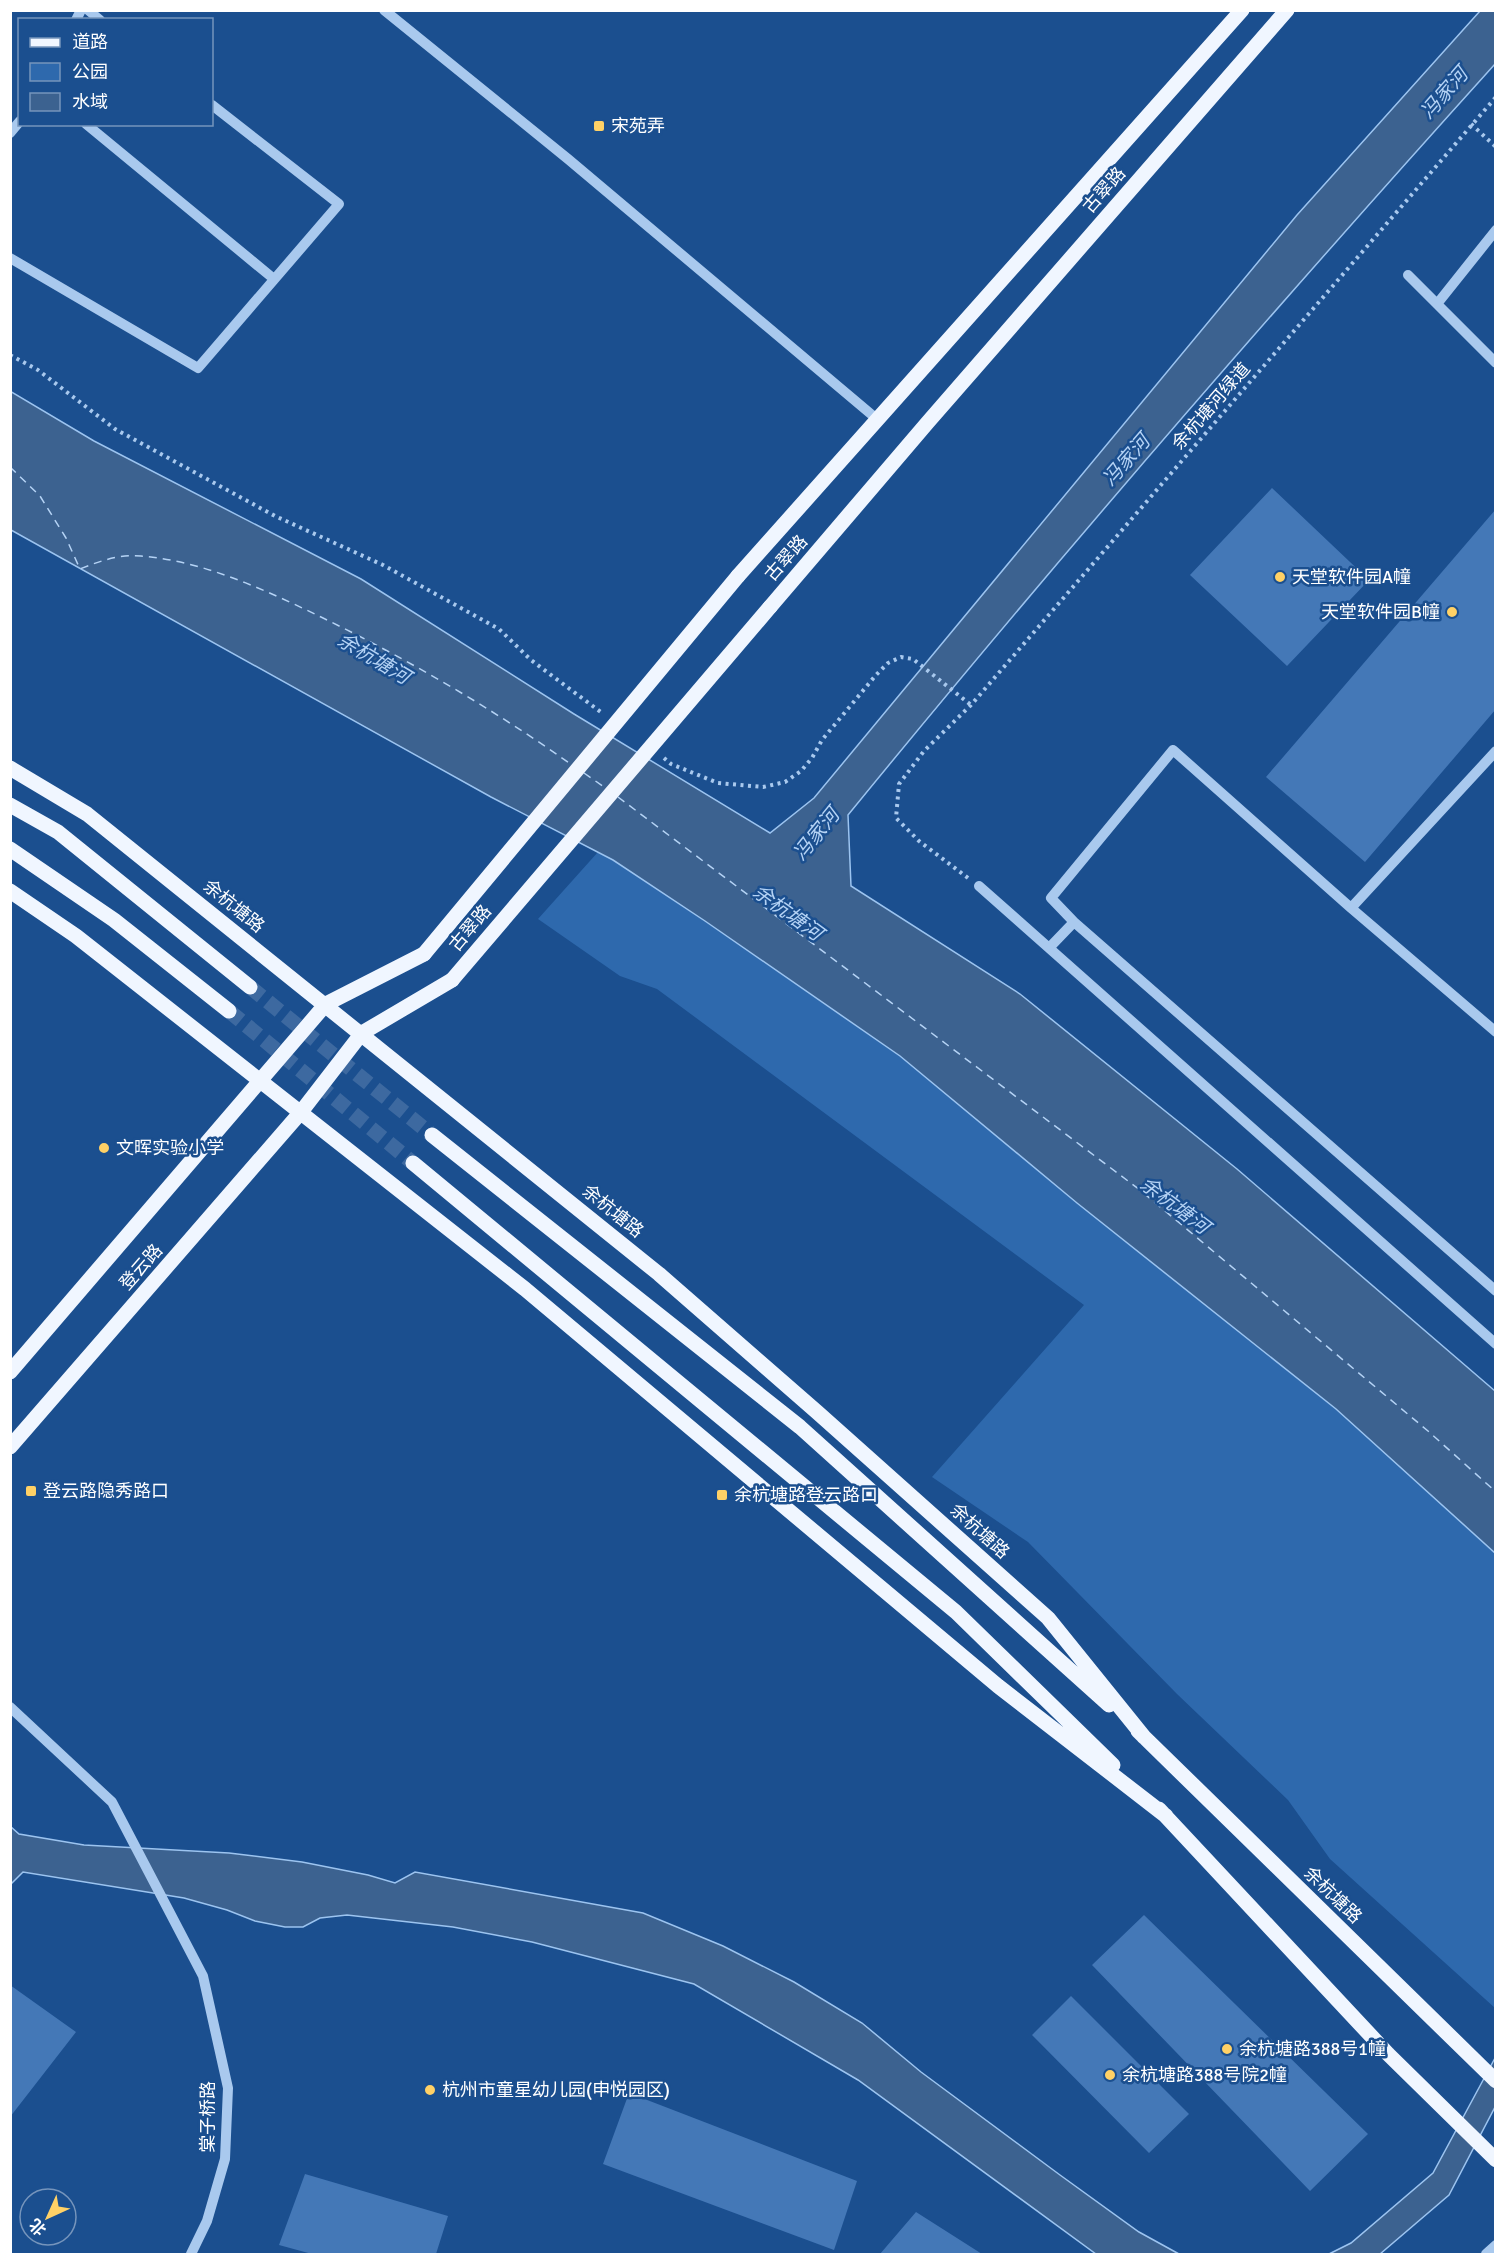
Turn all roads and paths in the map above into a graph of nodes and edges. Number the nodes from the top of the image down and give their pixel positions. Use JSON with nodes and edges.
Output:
{"nodes":[{"id":1,"x":384,"y":10,"type":"edge"},
{"id":2,"x":1242,"y":10,"type":"edge"},
{"id":3,"x":1287,"y":10,"type":"edge"},
{"id":4,"x":1496,"y":97,"type":"edge"},
{"id":5,"x":213,"y":106,"type":"edge"},
{"id":6,"x":1472,"y":124,"type":"junction"},
{"id":7,"x":88,"y":126,"type":"edge"},
{"id":8,"x":1496,"y":147,"type":"edge"},
{"id":9,"x":1496,"y":230,"type":"edge"},
{"id":10,"x":10,"y":258,"type":"edge"},
{"id":11,"x":1408,"y":275,"type":"dead end"},
{"id":12,"x":274,"y":279,"type":"junction"},
{"id":13,"x":1437,"y":304,"type":"junction"},
{"id":14,"x":10,"y":355,"type":"edge"},
{"id":15,"x":1496,"y":363,"type":"edge"},
{"id":16,"x":878,"y":420,"type":"junction"},
{"id":17,"x":971,"y":705,"type":"junction"},
{"id":18,"x":606,"y":715,"type":"dead end"},
{"id":19,"x":1496,"y":752,"type":"edge"},
{"id":20,"x":662,"y":757,"type":"dead end"},
{"id":21,"x":10,"y":768,"type":"edge"},
{"id":22,"x":10,"y":804,"type":"edge"},
{"id":23,"x":10,"y":849,"type":"edge"},
{"id":24,"x":978,"y":886,"type":"joint"},
{"id":25,"x":10,"y":891,"type":"edge"},
{"id":26,"x":1351,"y":908,"type":"junction"},
{"id":27,"x":1074,"y":922,"type":"junction"},
{"id":28,"x":1049,"y":948,"type":"junction"},
{"id":29,"x":250,"y":987,"type":"tunnel mouth"},
{"id":30,"x":326,"y":1004,"type":"junction"},
{"id":31,"x":229,"y":1011,"type":"tunnel mouth"},
{"id":32,"x":1496,"y":1032,"type":"edge"},
{"id":33,"x":362,"y":1033,"type":"junction"},
{"id":34,"x":261,"y":1081,"type":"junction"},
{"id":35,"x":301,"y":1112,"type":"junction"},
{"id":36,"x":432,"y":1135,"type":"tunnel mouth"},
{"id":37,"x":413,"y":1163,"type":"tunnel mouth"},
{"id":38,"x":1496,"y":1291,"type":"edge"},
{"id":39,"x":1496,"y":1344,"type":"edge"},
{"id":40,"x":10,"y":1372,"type":"edge"},
{"id":41,"x":10,"y":1447,"type":"edge"},
{"id":42,"x":10,"y":1707,"type":"edge"},
{"id":43,"x":1144,"y":1737,"type":"junction"},
{"id":44,"x":1166,"y":1816,"type":"junction"},
{"id":45,"x":1496,"y":2081,"type":"edge"},
{"id":46,"x":1492,"y":2156,"type":"edge"},
{"id":47,"x":1496,"y":2245,"type":"edge"},
{"id":48,"x":191,"y":2254,"type":"edge"},
{"id":49,"x":1486,"y":2254,"type":"edge"}],
"edges":[{"from":1,"to":16,"type":"street"},
{"from":2,"to":16,"type":"main road","name":"古翠路"},
{"from":3,"to":33,"type":"main road","name":"古翠路","bridge":true},
{"from":4,"to":6,"type":"path","name":"余杭塘河绿道"},
{"from":5,"to":12,"type":"street"},
{"from":6,"to":8,"type":"path"},
{"from":6,"to":17,"type":"path","name":"余杭塘河绿道"},
{"from":7,"to":12,"type":"street"},
{"from":9,"to":13,"type":"street"},
{"from":10,"to":12,"type":"street"},
{"from":11,"to":13,"type":"street"},
{"from":13,"to":15,"type":"street"},
{"from":14,"to":18,"type":"path"},
{"from":16,"to":30,"type":"main road","name":"古翠路","bridge":true},
{"from":17,"to":20,"type":"path"},
{"from":17,"to":24,"type":"path","name":"余杭塘河绿道"},
{"from":19,"to":26,"type":"street"},
{"from":21,"to":30,"type":"main road","name":"余杭塘路"},
{"from":22,"to":29,"type":"main road"},
{"from":23,"to":31,"type":"main road"},
{"from":24,"to":28,"type":"street"},
{"from":25,"to":34,"type":"main road"},
{"from":26,"to":27,"type":"street"},
{"from":26,"to":32,"type":"street"},
{"from":27,"to":28,"type":"street"},
{"from":27,"to":38,"type":"street"},
{"from":28,"to":39,"type":"street"},
{"from":30,"to":33,"type":"main road","name":"余杭塘路"},
{"from":30,"to":34,"type":"main road","name":"古翠路"},
{"from":33,"to":35,"type":"main road","name":"古翠路"},
{"from":33,"to":43,"type":"main road","name":"余杭塘路"},
{"from":34,"to":35,"type":"main road"},
{"from":34,"to":40,"type":"main road","name":"登云路"},
{"from":35,"to":41,"type":"main road","name":"登云路"},
{"from":35,"to":44,"type":"main road"},
{"from":36,"to":43,"type":"main road","name":"余杭塘路"},
{"from":37,"to":44,"type":"main road"},
{"from":42,"to":48,"type":"street","name":"棠子桥路"},
{"from":43,"to":45,"type":"main road","name":"余杭塘路"},
{"from":44,"to":46,"type":"main road"},
{"from":47,"to":49,"type":"street"}]}
